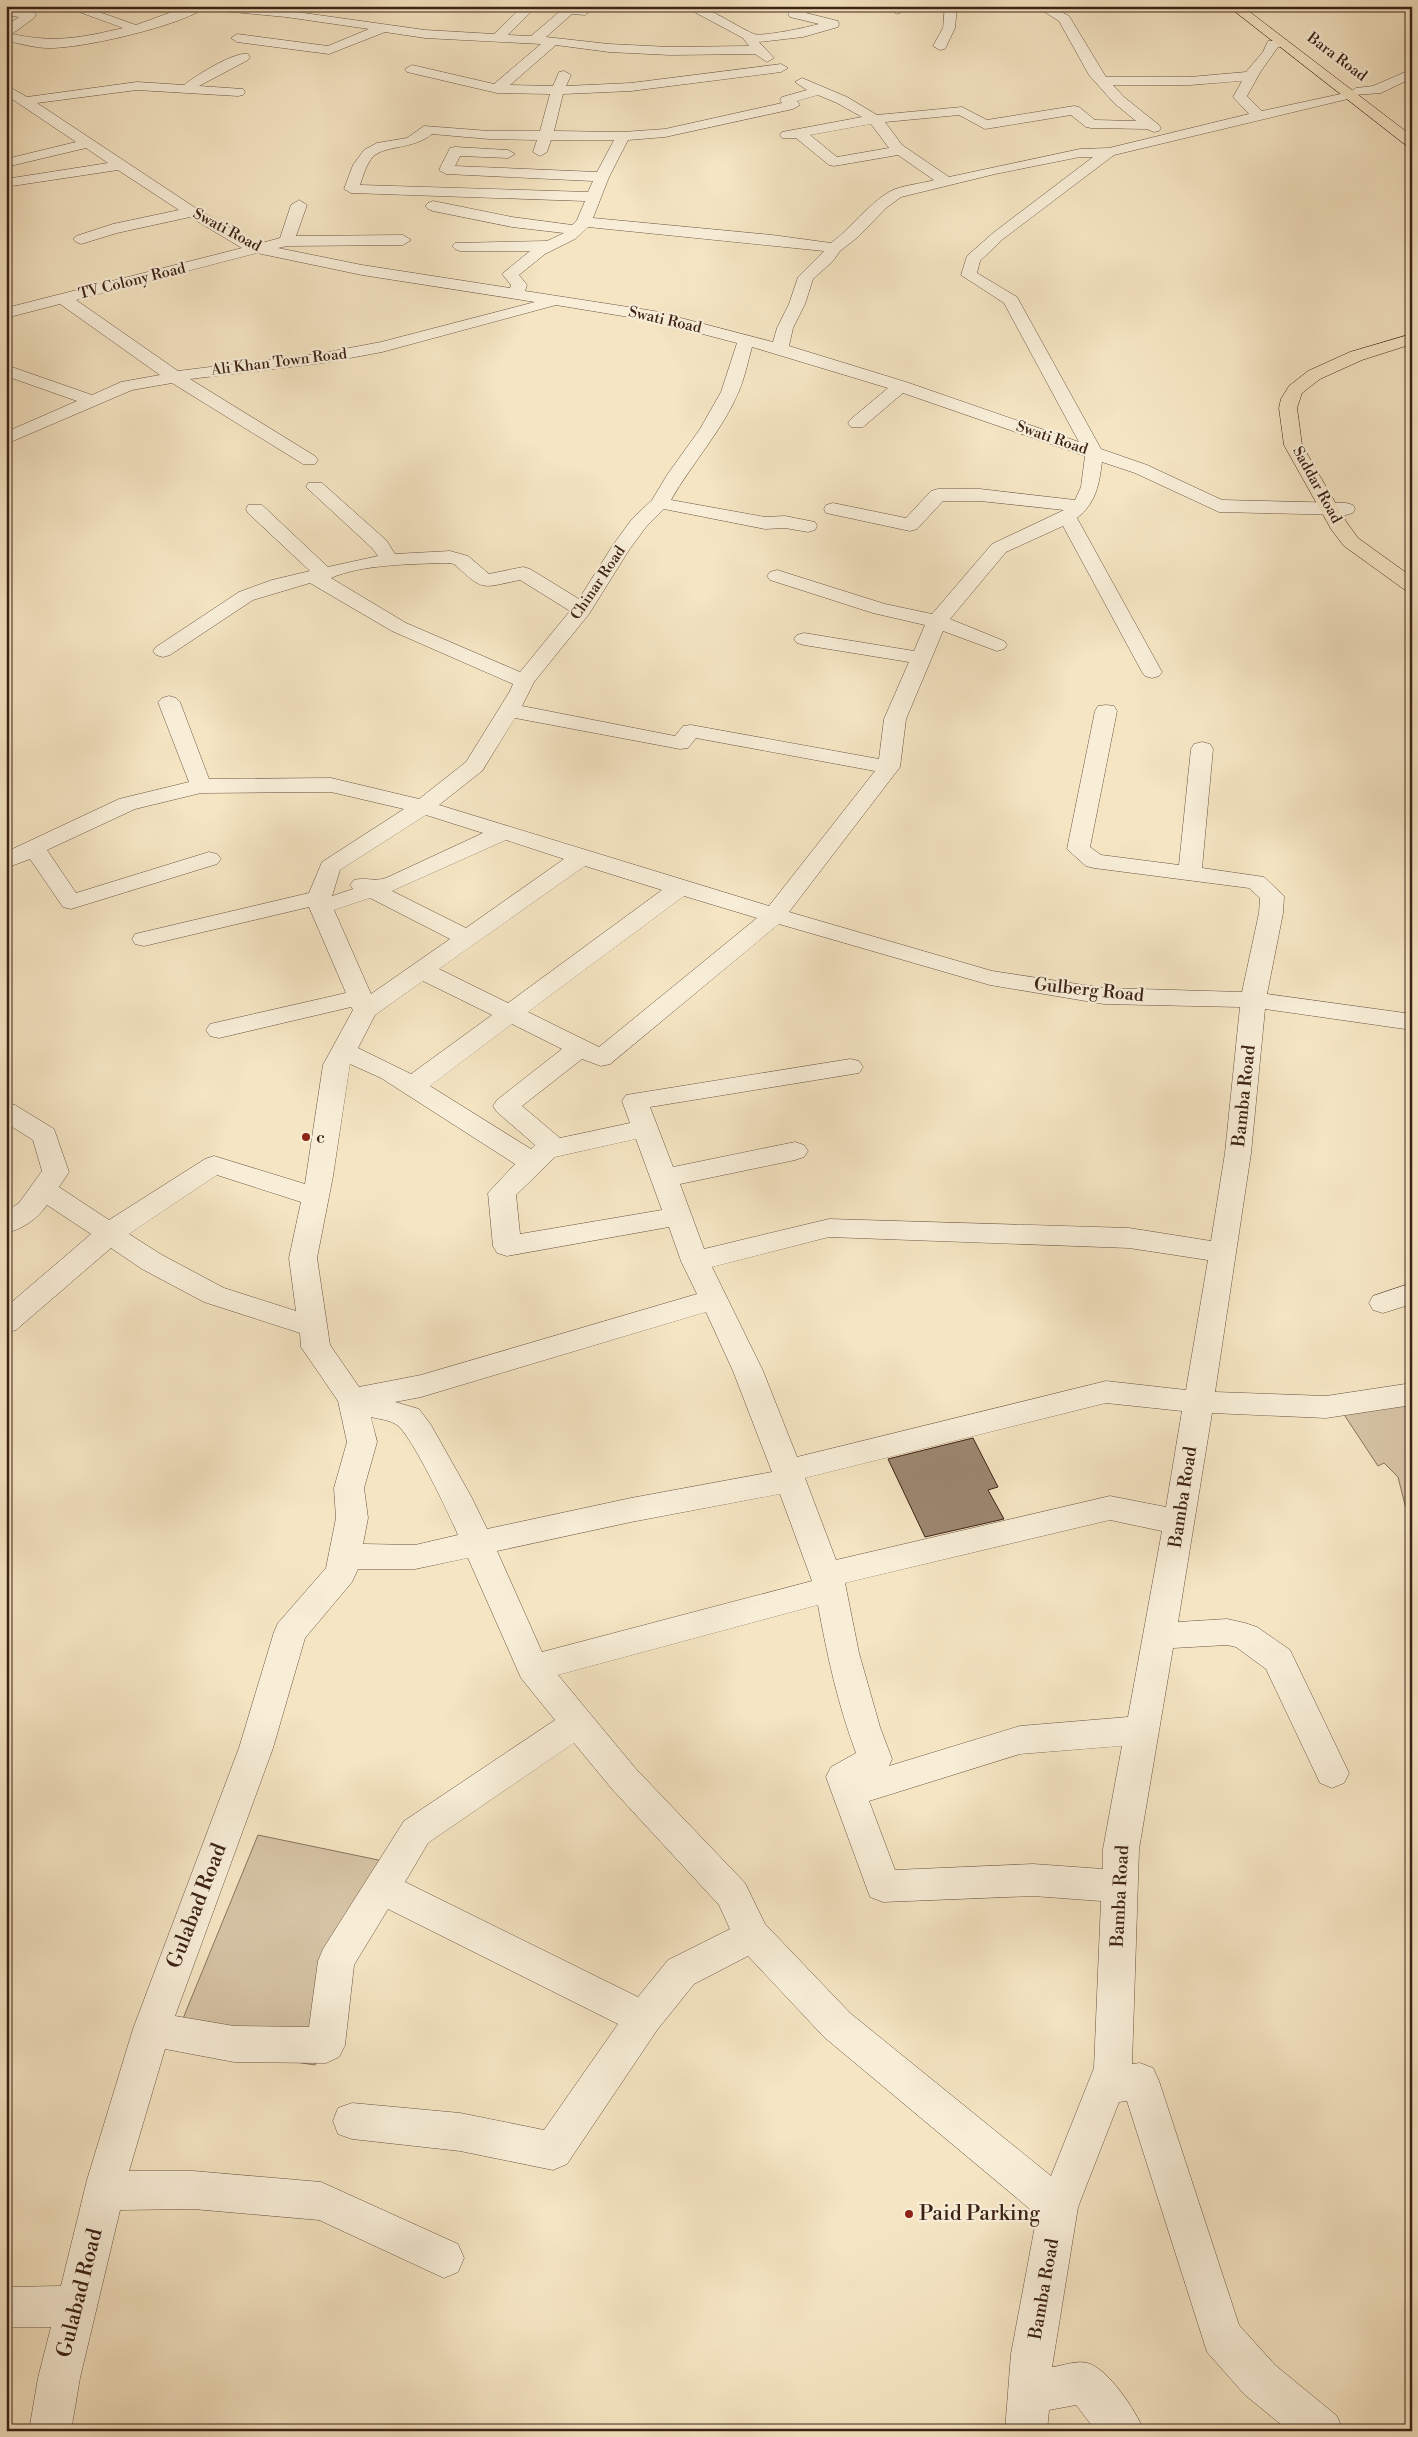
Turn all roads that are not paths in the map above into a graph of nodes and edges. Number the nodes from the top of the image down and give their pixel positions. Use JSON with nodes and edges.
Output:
{"nodes":[{"id":1,"x":11,"y":6,"type":"edge"},
{"id":2,"x":70,"y":6,"type":"edge"},
{"id":3,"x":74,"y":6,"type":"edge"},
{"id":4,"x":200,"y":6,"type":"edge"},
{"id":5,"x":211,"y":6,"type":"edge"},
{"id":6,"x":531,"y":6,"type":"edge"},
{"id":7,"x":590,"y":6,"type":"edge"},
{"id":8,"x":689,"y":6,"type":"edge"},
{"id":9,"x":813,"y":6,"type":"edge"},
{"id":10,"x":951,"y":6,"type":"edge"},
{"id":11,"x":1041,"y":6,"type":"edge"},
{"id":12,"x":1241,"y":8,"type":"edge"},
{"id":13,"x":6,"y":11,"type":"edge"},
{"id":14,"x":119,"y":11,"type":"dead end"},
{"id":15,"x":102,"y":16,"type":"junction"},
{"id":16,"x":382,"y":28,"type":"junction"},
{"id":17,"x":137,"y":29,"type":"junction"},
{"id":18,"x":6,"y":32,"type":"edge"},
{"id":19,"x":6,"y":37,"type":"edge"},
{"id":20,"x":237,"y":38,"type":"dead end"},
{"id":21,"x":497,"y":38,"type":"junction"},
{"id":22,"x":750,"y":38,"type":"junction"},
{"id":23,"x":534,"y":40,"type":"junction"},
{"id":24,"x":553,"y":41,"type":"junction"},
{"id":25,"x":1282,"y":43,"type":"junction"},
{"id":26,"x":940,"y":46,"type":"dead end"},
{"id":27,"x":758,"y":50,"type":"junction"},
{"id":28,"x":243,"y":57,"type":"dead end"},
{"id":29,"x":453,"y":64,"type":"dead end"},
{"id":30,"x":781,"y":68,"type":"junction"},
{"id":31,"x":412,"y":69,"type":"dead end"},
{"id":32,"x":1412,"y":73,"type":"edge"},
{"id":33,"x":437,"y":75,"type":"junction"},
{"id":34,"x":564,"y":75,"type":"dead end"},
{"id":35,"x":1251,"y":76,"type":"junction"},
{"id":36,"x":1102,"y":81,"type":"junction"},
{"id":37,"x":6,"y":89,"type":"edge"},
{"id":38,"x":187,"y":89,"type":"junction"},
{"id":39,"x":497,"y":89,"type":"junction"},
{"id":40,"x":557,"y":90,"type":"junction"},
{"id":41,"x":819,"y":91,"type":"junction"},
{"id":42,"x":238,"y":92,"type":"dead end"},
{"id":43,"x":1352,"y":94,"type":"junction"},
{"id":44,"x":25,"y":101,"type":"junction"},
{"id":45,"x":1259,"y":116,"type":"junction"},
{"id":46,"x":875,"y":119,"type":"junction"},
{"id":47,"x":1150,"y":124,"type":"junction"},
{"id":48,"x":1412,"y":133,"type":"edge"},
{"id":49,"x":544,"y":136,"type":"junction"},
{"id":50,"x":623,"y":136,"type":"junction"},
{"id":51,"x":1167,"y":138,"type":"junction"},
{"id":52,"x":1412,"y":143,"type":"edge"},
{"id":53,"x":89,"y":144,"type":"junction"},
{"id":54,"x":901,"y":150,"type":"junction"},
{"id":55,"x":1109,"y":152,"type":"junction"},
{"id":56,"x":530,"y":155,"type":"junction"},
{"id":57,"x":6,"y":163,"type":"edge"},
{"id":58,"x":121,"y":165,"type":"junction"},
{"id":59,"x":530,"y":174,"type":"junction"},
{"id":60,"x":602,"y":177,"type":"junction"},
{"id":61,"x":945,"y":181,"type":"junction"},
{"id":62,"x":12,"y":182,"type":"dead end"},
{"id":63,"x":419,"y":185,"type":"junction"},
{"id":64,"x":520,"y":195,"type":"junction"},
{"id":65,"x":595,"y":197,"type":"junction"},
{"id":66,"x":299,"y":205,"type":"dead end"},
{"id":67,"x":192,"y":212,"type":"junction"},
{"id":68,"x":580,"y":226,"type":"junction"},
{"id":69,"x":80,"y":239,"type":"dead end"},
{"id":70,"x":403,"y":240,"type":"dead end"},
{"id":71,"x":286,"y":241,"type":"junction"},
{"id":72,"x":460,"y":246,"type":"dead end"},
{"id":73,"x":549,"y":246,"type":"junction"},
{"id":74,"x":254,"y":248,"type":"junction"},
{"id":75,"x":834,"y":248,"type":"junction"},
{"id":76,"x":516,"y":294,"type":"junction"},
{"id":77,"x":62,"y":298,"type":"junction"},
{"id":78,"x":558,"y":300,"type":"junction"},
{"id":79,"x":7,"y":312,"type":"edge"},
{"id":80,"x":1412,"y":339,"type":"edge"},
{"id":81,"x":746,"y":340,"type":"junction"},
{"id":82,"x":1412,"y":348,"type":"edge"},
{"id":83,"x":780,"y":349,"type":"junction"},
{"id":84,"x":6,"y":370,"type":"edge"},
{"id":85,"x":176,"y":378,"type":"junction"},
{"id":86,"x":900,"y":386,"type":"junction"},
{"id":87,"x":92,"y":401,"type":"junction"},
{"id":88,"x":857,"y":424,"type":"dead end"},
{"id":89,"x":6,"y":439,"type":"edge"},
{"id":90,"x":1094,"y":453,"type":"junction"},
{"id":91,"x":309,"y":460,"type":"dead end"},
{"id":92,"x":315,"y":487,"type":"dead end"},
{"id":93,"x":660,"y":503,"type":"junction"},
{"id":94,"x":255,"y":509,"type":"dead end"},
{"id":95,"x":834,"y":509,"type":"dead end"},
{"id":96,"x":1338,"y":509,"type":"junction"},
{"id":97,"x":1074,"y":511,"type":"junction"},
{"id":98,"x":808,"y":526,"type":"dead end"},
{"id":99,"x":390,"y":560,"type":"junction"},
{"id":100,"x":1412,"y":568,"type":"edge"},
{"id":101,"x":320,"y":575,"type":"junction"},
{"id":102,"x":777,"y":576,"type":"dead end"},
{"id":103,"x":1412,"y":586,"type":"edge"},
{"id":104,"x":582,"y":610,"type":"junction"},
{"id":105,"x":936,"y":621,"type":"junction"},
{"id":106,"x":804,"y":639,"type":"dead end"},
{"id":107,"x":997,"y":645,"type":"dead end"},
{"id":108,"x":163,"y":651,"type":"dead end"},
{"id":109,"x":921,"y":658,"type":"junction"},
{"id":110,"x":1152,"y":672,"type":"dead end"},
{"id":111,"x":524,"y":681,"type":"junction"},
{"id":112,"x":169,"y":702,"type":"dead end"},
{"id":113,"x":509,"y":710,"type":"junction"},
{"id":114,"x":1106,"y":711,"type":"dead end"},
{"id":115,"x":1202,"y":748,"type":"dead end"},
{"id":116,"x":889,"y":767,"type":"junction"},
{"id":117,"x":201,"y":786,"type":"junction"},
{"id":118,"x":423,"y":807,"type":"junction"},
{"id":119,"x":503,"y":833,"type":"junction"},
{"id":120,"x":33,"y":847,"type":"junction"},
{"id":121,"x":581,"y":858,"type":"junction"},
{"id":122,"x":208,"y":859,"type":"dead end"},
{"id":123,"x":6,"y":861,"type":"edge"},
{"id":124,"x":330,"y":868,"type":"junction"},
{"id":125,"x":1190,"y":874,"type":"junction"},
{"id":126,"x":680,"y":888,"type":"junction"},
{"id":127,"x":372,"y":891,"type":"junction"},
{"id":128,"x":320,"y":903,"type":"junction"},
{"id":129,"x":774,"y":916,"type":"junction"},
{"id":130,"x":467,"y":938,"type":"junction"},
{"id":131,"x":144,"y":939,"type":"dead end"},
{"id":132,"x":421,"y":970,"type":"junction"},
{"id":133,"x":1253,"y":1000,"type":"junction"},
{"id":134,"x":362,"y":1004,"type":"junction"},
{"id":135,"x":508,"y":1015,"type":"junction"},
{"id":136,"x":1412,"y":1022,"type":"edge"},
{"id":137,"x":219,"y":1030,"type":"dead end"},
{"id":138,"x":579,"y":1048,"type":"junction"},
{"id":139,"x":343,"y":1051,"type":"junction"},
{"id":140,"x":850,"y":1067,"type":"dead end"},
{"id":141,"x":412,"y":1086,"type":"junction"},
{"id":142,"x":6,"y":1111,"type":"edge"},
{"id":143,"x":646,"y":1128,"type":"junction"},
{"id":144,"x":795,"y":1151,"type":"dead end"},
{"id":145,"x":544,"y":1155,"type":"junction"},
{"id":146,"x":664,"y":1178,"type":"junction"},
{"id":147,"x":44,"y":1190,"type":"junction"},
{"id":148,"x":315,"y":1197,"type":"junction"},
{"id":149,"x":679,"y":1216,"type":"junction"},
{"id":150,"x":6,"y":1224,"type":"edge"},
{"id":151,"x":110,"y":1233,"type":"junction"},
{"id":152,"x":1223,"y":1254,"type":"junction"},
{"id":153,"x":695,"y":1261,"type":"junction"},
{"id":154,"x":1412,"y":1293,"type":"edge"},
{"id":155,"x":714,"y":1299,"type":"junction"},
{"id":156,"x":1383,"y":1303,"type":"dead end"},
{"id":157,"x":6,"y":1324,"type":"edge"},
{"id":158,"x":312,"y":1327,"type":"junction"},
{"id":159,"x":1412,"y":1394,"type":"edge"},
{"id":160,"x":352,"y":1400,"type":"junction"},
{"id":161,"x":1198,"y":1402,"type":"junction"},
{"id":162,"x":789,"y":1476,"type":"junction"},
{"id":163,"x":1179,"y":1522,"type":"junction"},
{"id":164,"x":478,"y":1544,"type":"junction"},
{"id":165,"x":345,"y":1556,"type":"junction"},
{"id":166,"x":828,"y":1582,"type":"junction"},
{"id":167,"x":1159,"y":1636,"type":"junction"},
{"id":168,"x":532,"y":1668,"type":"junction"},
{"id":169,"x":578,"y":1723,"type":"junction"},
{"id":170,"x":1142,"y":1730,"type":"junction"},
{"id":171,"x":1332,"y":1773,"type":"dead end"},
{"id":172,"x":849,"y":1793,"type":"junction"},
{"id":173,"x":1120,"y":1886,"type":"junction"},
{"id":174,"x":380,"y":1887,"type":"junction"},
{"id":175,"x":752,"y":1936,"type":"junction"},
{"id":176,"x":644,"y":2018,"type":"junction"},
{"id":177,"x":152,"y":2029,"type":"junction"},
{"id":178,"x":1106,"y":2085,"type":"junction"},
{"id":179,"x":352,"y":2121,"type":"dead end"},
{"id":180,"x":105,"y":2191,"type":"junction"},
{"id":181,"x":1058,"y":2207,"type":"junction"},
{"id":182,"x":444,"y":2258,"type":"dead end"},
{"id":183,"x":77,"y":2306,"type":"junction"},
{"id":184,"x":6,"y":2307,"type":"edge"},
{"id":185,"x":1027,"y":2412,"type":"edge"},
{"id":186,"x":50,"y":2431,"type":"edge"},
{"id":187,"x":1123,"y":2431,"type":"edge"},
{"id":188,"x":1322,"y":2431,"type":"edge"}],
"edges":[{"from":1,"to":13,"type":"street"},
{"from":2,"to":3,"type":"street"},
{"from":3,"to":15,"type":"street"},
{"from":4,"to":17,"type":"street"},
{"from":5,"to":16,"type":"street"},
{"from":6,"to":21,"type":"street"},
{"from":7,"to":23,"type":"street"},
{"from":8,"to":22,"type":"street"},
{"from":9,"to":22,"type":"street"},
{"from":10,"to":26,"type":"street"},
{"from":11,"to":36,"type":"street"},
{"from":12,"to":25,"type":"main road"},
{"from":12,"to":43,"type":"main road","name":"Bara Road"},
{"from":13,"to":18,"type":"street"},
{"from":14,"to":15,"type":"street"},
{"from":15,"to":17,"type":"street"},
{"from":16,"to":20,"type":"street"},
{"from":16,"to":21,"type":"street"},
{"from":17,"to":19,"type":"street"},
{"from":21,"to":23,"type":"street"},
{"from":22,"to":27,"type":"street"},
{"from":23,"to":24,"type":"street"},
{"from":24,"to":27,"type":"street"},
{"from":24,"to":39,"type":"street"},
{"from":25,"to":35,"type":"street"},
{"from":25,"to":43,"type":"main road"},
{"from":27,"to":30,"type":"street"},
{"from":28,"to":38,"type":"street"},
{"from":29,"to":33,"type":"street"},
{"from":30,"to":40,"type":"street"},
{"from":30,"to":41,"type":"street"},
{"from":31,"to":33,"type":"street"},
{"from":32,"to":43,"type":"street"},
{"from":33,"to":39,"type":"street"},
{"from":34,"to":40,"type":"street"},
{"from":35,"to":36,"type":"street"},
{"from":35,"to":45,"type":"street"},
{"from":36,"to":47,"type":"street"},
{"from":37,"to":44,"type":"street","name":"Swati Road"},
{"from":38,"to":42,"type":"street"},
{"from":38,"to":44,"type":"street"},
{"from":39,"to":40,"type":"street"},
{"from":40,"to":49,"type":"street"},
{"from":41,"to":46,"type":"street"},
{"from":41,"to":50,"type":"street"},
{"from":43,"to":45,"type":"street"},
{"from":43,"to":48,"type":"main road","name":"Bara Road"},
{"from":43,"to":52,"type":"main road"},
{"from":44,"to":53,"type":"street","name":"Swati Road"},
{"from":45,"to":51,"type":"street"},
{"from":46,"to":47,"type":"street"},
{"from":46,"to":54,"type":"street"},
{"from":46,"to":54,"type":"street"},
{"from":47,"to":51,"type":"street"},
{"from":49,"to":50,"type":"street"},
{"from":49,"to":56,"type":"street"},
{"from":49,"to":63,"type":"street"},
{"from":50,"to":60,"type":"street"},
{"from":51,"to":55,"type":"street"},
{"from":53,"to":57,"type":"street"},
{"from":53,"to":58,"type":"street","name":"Swati Road"},
{"from":54,"to":61,"type":"street"},
{"from":55,"to":61,"type":"street"},
{"from":55,"to":90,"type":"street"},
{"from":56,"to":59,"type":"street"},
{"from":56,"to":59,"type":"street"},
{"from":58,"to":62,"type":"street"},
{"from":58,"to":67,"type":"street","name":"Swati Road"},
{"from":59,"to":60,"type":"street"},
{"from":59,"to":64,"type":"street"},
{"from":60,"to":65,"type":"street"},
{"from":61,"to":75,"type":"street"},
{"from":63,"to":64,"type":"street"},
{"from":63,"to":68,"type":"street"},
{"from":64,"to":65,"type":"street"},
{"from":65,"to":68,"type":"street"},
{"from":66,"to":71,"type":"street"},
{"from":67,"to":69,"type":"street"},
{"from":67,"to":74,"type":"street","name":"Swati Road"},
{"from":68,"to":73,"type":"street"},
{"from":68,"to":75,"type":"street"},
{"from":70,"to":71,"type":"street","name":"TV Colony Road"},
{"from":71,"to":74,"type":"street","name":"TV Colony Road"},
{"from":72,"to":73,"type":"street"},
{"from":73,"to":76,"type":"street"},
{"from":74,"to":76,"type":"street","name":"Swati Road"},
{"from":74,"to":77,"type":"street","name":"TV Colony Road"},
{"from":75,"to":83,"type":"street"},
{"from":76,"to":78,"type":"street","name":"Swati Road"},
{"from":77,"to":79,"type":"street","name":"TV Colony Road"},
{"from":77,"to":85,"type":"street"},
{"from":78,"to":81,"type":"street","name":"Swati Road"},
{"from":78,"to":85,"type":"street","name":"Ali Khan Town Road"},
{"from":80,"to":96,"type":"main road","name":"Saddar Road"},
{"from":81,"to":83,"type":"street","name":"Swati Road"},
{"from":81,"to":93,"type":"street","name":"Chinar Road"},
{"from":82,"to":96,"type":"main road"},
{"from":83,"to":86,"type":"street","name":"Swati Road"},
{"from":84,"to":87,"type":"street"},
{"from":85,"to":87,"type":"street","name":"Ali Khan Town Road"},
{"from":85,"to":91,"type":"street"},
{"from":86,"to":88,"type":"street"},
{"from":86,"to":90,"type":"street","name":"Swati Road"},
{"from":87,"to":89,"type":"street","name":"Ali Khan Town Road"},
{"from":90,"to":96,"type":"street","name":"Swati Road"},
{"from":90,"to":97,"type":"street"},
{"from":92,"to":99,"type":"street"},
{"from":93,"to":98,"type":"street"},
{"from":93,"to":104,"type":"street","name":"Chinar Road"},
{"from":94,"to":101,"type":"street"},
{"from":95,"to":97,"type":"street"},
{"from":96,"to":100,"type":"main road"},
{"from":96,"to":103,"type":"main road","name":"Saddar Road"},
{"from":97,"to":105,"type":"street"},
{"from":97,"to":110,"type":"street"},
{"from":99,"to":101,"type":"street"},
{"from":99,"to":104,"type":"street"},
{"from":101,"to":108,"type":"street"},
{"from":101,"to":111,"type":"street"},
{"from":102,"to":105,"type":"street"},
{"from":104,"to":111,"type":"street","name":"Chinar Road"},
{"from":105,"to":107,"type":"street"},
{"from":105,"to":109,"type":"street"},
{"from":106,"to":109,"type":"street"},
{"from":109,"to":116,"type":"street"},
{"from":111,"to":113,"type":"street","name":"Chinar Road"},
{"from":112,"to":117,"type":"street"},
{"from":113,"to":116,"type":"street"},
{"from":113,"to":118,"type":"street","name":"Chinar Road"},
{"from":114,"to":125,"type":"street","name":"Bamba Road"},
{"from":115,"to":125,"type":"street"},
{"from":116,"to":129,"type":"street"},
{"from":117,"to":118,"type":"street","name":"Gulberg Road"},
{"from":117,"to":120,"type":"street","name":"Gulberg Road"},
{"from":118,"to":119,"type":"street","name":"Gulberg Road"},
{"from":118,"to":124,"type":"street","name":"Chinar Road"},
{"from":119,"to":121,"type":"street","name":"Gulberg Road"},
{"from":119,"to":127,"type":"street"},
{"from":120,"to":122,"type":"street"},
{"from":120,"to":123,"type":"street","name":"Gulberg Road"},
{"from":121,"to":126,"type":"street","name":"Gulberg Road"},
{"from":121,"to":130,"type":"street"},
{"from":124,"to":127,"type":"street"},
{"from":124,"to":128,"type":"street"},
{"from":125,"to":133,"type":"street","name":"Bamba Road"},
{"from":126,"to":129,"type":"street","name":"Gulberg Road"},
{"from":126,"to":135,"type":"street"},
{"from":127,"to":128,"type":"street"},
{"from":127,"to":130,"type":"street"},
{"from":128,"to":131,"type":"street"},
{"from":128,"to":134,"type":"street"},
{"from":129,"to":133,"type":"street","name":"Gulberg Road"},
{"from":129,"to":138,"type":"street"},
{"from":130,"to":132,"type":"street"},
{"from":132,"to":134,"type":"street"},
{"from":132,"to":135,"type":"street"},
{"from":133,"to":136,"type":"street","name":"Gulberg Road"},
{"from":133,"to":152,"type":"street","name":"Bamba Road"},
{"from":134,"to":137,"type":"street"},
{"from":134,"to":139,"type":"street"},
{"from":135,"to":138,"type":"street"},
{"from":135,"to":141,"type":"street"},
{"from":138,"to":145,"type":"street"},
{"from":139,"to":141,"type":"street"},
{"from":139,"to":148,"type":"street"},
{"from":140,"to":143,"type":"street"},
{"from":141,"to":145,"type":"street"},
{"from":142,"to":147,"type":"street"},
{"from":143,"to":145,"type":"street"},
{"from":143,"to":146,"type":"street"},
{"from":144,"to":146,"type":"street"},
{"from":145,"to":149,"type":"street"},
{"from":146,"to":149,"type":"street"},
{"from":147,"to":150,"type":"street"},
{"from":147,"to":151,"type":"street"},
{"from":148,"to":151,"type":"street"},
{"from":148,"to":158,"type":"street"},
{"from":149,"to":153,"type":"street"},
{"from":151,"to":157,"type":"street"},
{"from":151,"to":158,"type":"street"},
{"from":152,"to":153,"type":"street"},
{"from":152,"to":161,"type":"street","name":"Bamba Road"},
{"from":153,"to":155,"type":"street"},
{"from":154,"to":156,"type":"street"},
{"from":155,"to":160,"type":"street"},
{"from":155,"to":162,"type":"street"},
{"from":158,"to":160,"type":"street"},
{"from":159,"to":161,"type":"street"},
{"from":160,"to":164,"type":"street"},
{"from":160,"to":165,"type":"street","name":"Gulabad Road"},
{"from":161,"to":162,"type":"street"},
{"from":161,"to":163,"type":"street","name":"Bamba Road"},
{"from":162,"to":164,"type":"street"},
{"from":162,"to":166,"type":"street"},
{"from":163,"to":166,"type":"street"},
{"from":163,"to":167,"type":"street","name":"Bamba Road"},
{"from":164,"to":165,"type":"street"},
{"from":164,"to":168,"type":"street"},
{"from":165,"to":177,"type":"street","name":"Gulabad Road"},
{"from":166,"to":168,"type":"street"},
{"from":166,"to":172,"type":"street"},
{"from":167,"to":170,"type":"street","name":"Bamba Road"},
{"from":167,"to":171,"type":"street"},
{"from":168,"to":169,"type":"street"},
{"from":169,"to":174,"type":"street"},
{"from":169,"to":175,"type":"street"},
{"from":170,"to":172,"type":"street"},
{"from":170,"to":173,"type":"street","name":"Bamba Road"},
{"from":172,"to":173,"type":"street"},
{"from":173,"to":178,"type":"street","name":"Bamba Road"},
{"from":174,"to":176,"type":"street"},
{"from":174,"to":177,"type":"street"},
{"from":175,"to":176,"type":"street"},
{"from":175,"to":181,"type":"street"},
{"from":176,"to":179,"type":"street"},
{"from":177,"to":180,"type":"street","name":"Gulabad Road"},
{"from":178,"to":181,"type":"street","name":"Bamba Road"},
{"from":178,"to":188,"type":"street"},
{"from":180,"to":182,"type":"street"},
{"from":180,"to":183,"type":"street","name":"Gulabad Road"},
{"from":181,"to":185,"type":"street","name":"Bamba Road"},
{"from":183,"to":184,"type":"street"},
{"from":183,"to":186,"type":"street","name":"Gulabad Road"},
{"from":185,"to":187,"type":"street"}]}
